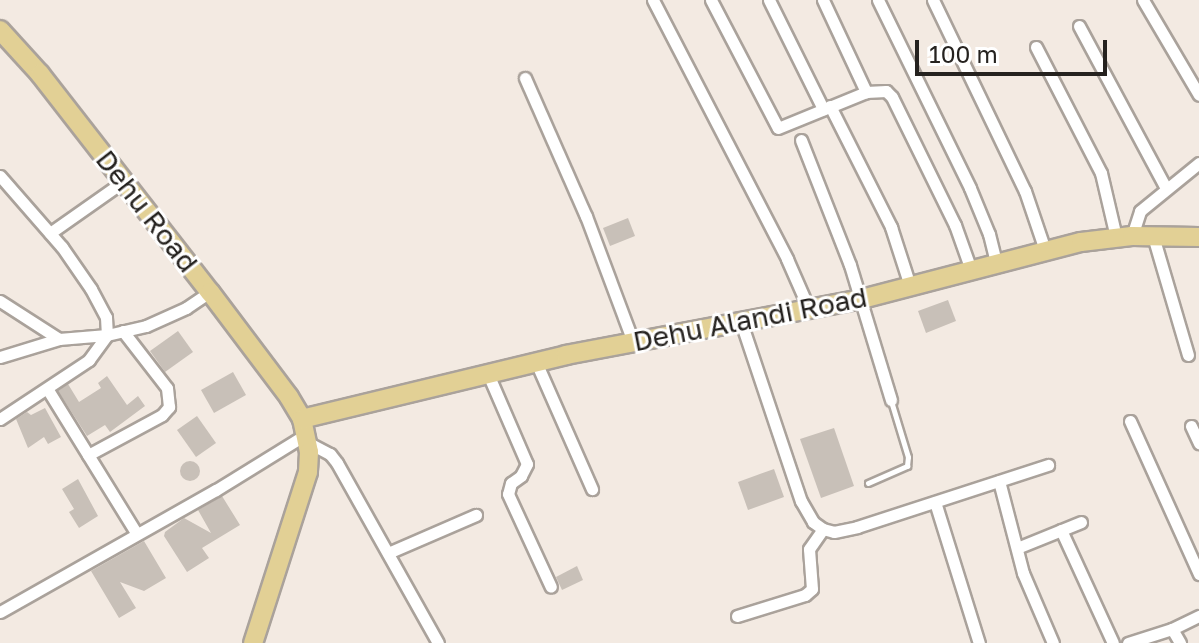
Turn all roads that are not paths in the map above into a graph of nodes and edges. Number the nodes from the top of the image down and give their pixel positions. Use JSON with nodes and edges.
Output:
{"nodes":[{"id":1,"x":653,"y":0,"type":"edge"},
{"id":2,"x":711,"y":0,"type":"edge"},
{"id":3,"x":769,"y":0,"type":"edge"},
{"id":4,"x":823,"y":0,"type":"edge"},
{"id":5,"x":878,"y":0,"type":"edge"},
{"id":6,"x":933,"y":0,"type":"edge"},
{"id":7,"x":1143,"y":0,"type":"edge"},
{"id":8,"x":1079,"y":26,"type":"dead end"},
{"id":9,"x":3,"y":37,"type":"edge"},
{"id":10,"x":1036,"y":47,"type":"dead end"},
{"id":11,"x":525,"y":78,"type":"dead end"},
{"id":12,"x":866,"y":92,"type":"junction"},
{"id":13,"x":1199,"y":95,"type":"edge"},
{"id":14,"x":826,"y":108,"type":"junction"},
{"id":15,"x":801,"y":140,"type":"dead end"},
{"id":16,"x":1199,"y":163,"type":"edge"},
{"id":17,"x":0,"y":176,"type":"edge"},
{"id":18,"x":124,"y":181,"type":"junction"},
{"id":19,"x":1166,"y":188,"type":"junction"},
{"id":20,"x":50,"y":233,"type":"junction"},
{"id":21,"x":1124,"y":236,"type":"junction"},
{"id":22,"x":1153,"y":236,"type":"junction"},
{"id":23,"x":1199,"y":237,"type":"edge"},
{"id":24,"x":1045,"y":250,"type":"junction"},
{"id":25,"x":996,"y":263,"type":"junction"},
{"id":26,"x":971,"y":270,"type":"junction"},
{"id":27,"x":910,"y":286,"type":"junction"},
{"id":28,"x":210,"y":292,"type":"junction"},
{"id":29,"x":858,"y":300,"type":"junction"},
{"id":30,"x":0,"y":301,"type":"edge"},
{"id":31,"x":809,"y":309,"type":"junction"},
{"id":32,"x":741,"y":322,"type":"junction"},
{"id":33,"x":123,"y":331,"type":"junction"},
{"id":34,"x":107,"y":335,"type":"junction"},
{"id":35,"x":59,"y":339,"type":"junction"},
{"id":36,"x":633,"y":342,"type":"junction"},
{"id":37,"x":1188,"y":355,"type":"dead end"},
{"id":38,"x":0,"y":357,"type":"edge"},
{"id":39,"x":536,"y":362,"type":"junction"},
{"id":40,"x":488,"y":374,"type":"junction"},
{"id":41,"x":48,"y":390,"type":"junction"},
{"id":42,"x":891,"y":400,"type":"joint"},
{"id":43,"x":0,"y":419,"type":"edge"},
{"id":44,"x":1130,"y":421,"type":"dead end"},
{"id":45,"x":1191,"y":426,"type":"dead end"},
{"id":46,"x":305,"y":432,"type":"junction"},
{"id":47,"x":1199,"y":443,"type":"edge"},
{"id":48,"x":88,"y":455,"type":"junction"},
{"id":49,"x":1048,"y":465,"type":"dead end"},
{"id":50,"x":999,"y":481,"type":"junction"},
{"id":51,"x":868,"y":483,"type":"dead end"},
{"id":52,"x":592,"y":489,"type":"dead end"},
{"id":53,"x":935,"y":502,"type":"junction"},
{"id":54,"x":476,"y":515,"type":"dead end"},
{"id":55,"x":1081,"y":522,"type":"dead end"},
{"id":56,"x":823,"y":529,"type":"junction"},
{"id":57,"x":1061,"y":530,"type":"junction"},
{"id":58,"x":137,"y":534,"type":"junction"},
{"id":59,"x":1017,"y":548,"type":"junction"},
{"id":60,"x":388,"y":553,"type":"junction"},
{"id":61,"x":1199,"y":574,"type":"edge"},
{"id":62,"x":551,"y":587,"type":"dead end"},
{"id":63,"x":0,"y":612,"type":"edge"},
{"id":64,"x":737,"y":616,"type":"dead end"},
{"id":65,"x":1199,"y":616,"type":"edge"},
{"id":66,"x":1172,"y":629,"type":"junction"},
{"id":67,"x":253,"y":643,"type":"edge"},
{"id":68,"x":438,"y":643,"type":"edge"},
{"id":69,"x":979,"y":643,"type":"edge"},
{"id":70,"x":1053,"y":643,"type":"edge"},
{"id":71,"x":1113,"y":643,"type":"edge"},
{"id":72,"x":1128,"y":643,"type":"edge"},
{"id":73,"x":1180,"y":643,"type":"edge"}],
"edges":[{"from":1,"to":31,"type":"street"},
{"from":2,"to":14,"type":"street"},
{"from":3,"to":14,"type":"street"},
{"from":4,"to":12,"type":"street"},
{"from":5,"to":25,"type":"street"},
{"from":6,"to":24,"type":"street"},
{"from":7,"to":13,"type":"street"},
{"from":8,"to":19,"type":"street"},
{"from":9,"to":18,"type":"main road","name":"Dehu Road"},
{"from":10,"to":21,"type":"street"},
{"from":11,"to":36,"type":"street"},
{"from":12,"to":14,"type":"street"},
{"from":12,"to":26,"type":"street"},
{"from":14,"to":27,"type":"street"},
{"from":15,"to":29,"type":"street"},
{"from":16,"to":19,"type":"street"},
{"from":17,"to":20,"type":"street"},
{"from":18,"to":20,"type":"street"},
{"from":18,"to":28,"type":"main road","name":"Dehu Road"},
{"from":19,"to":21,"type":"street"},
{"from":20,"to":34,"type":"street"},
{"from":21,"to":22,"type":"main road","name":"Dehu Alandi Road"},
{"from":21,"to":24,"type":"main road","name":"Dehu Alandi Road"},
{"from":22,"to":23,"type":"main road","name":"Dehu Alandi Road"},
{"from":22,"to":37,"type":"street"},
{"from":24,"to":25,"type":"main road","name":"Dehu Alandi Road"},
{"from":25,"to":26,"type":"main road","name":"Dehu Alandi Road"},
{"from":26,"to":27,"type":"main road","name":"Dehu Alandi Road"},
{"from":27,"to":29,"type":"main road","name":"Dehu Alandi Road"},
{"from":28,"to":33,"type":"street"},
{"from":28,"to":46,"type":"main road","name":"Dehu Road"},
{"from":29,"to":31,"type":"main road","name":"Dehu Alandi Road"},
{"from":29,"to":42,"type":"street"},
{"from":30,"to":35,"type":"street"},
{"from":31,"to":32,"type":"main road","name":"Dehu Alandi Road"},
{"from":32,"to":36,"type":"main road","name":"Dehu Alandi Road"},
{"from":32,"to":56,"type":"street"},
{"from":33,"to":34,"type":"street"},
{"from":33,"to":48,"type":"street"},
{"from":34,"to":35,"type":"street"},
{"from":34,"to":41,"type":"street"},
{"from":35,"to":38,"type":"street"},
{"from":36,"to":39,"type":"main road","name":"Dehu Alandi Road"},
{"from":39,"to":40,"type":"main road","name":"Dehu Alandi Road"},
{"from":39,"to":52,"type":"street"},
{"from":40,"to":46,"type":"main road","name":"Dehu Alandi Road"},
{"from":40,"to":62,"type":"street"},
{"from":41,"to":43,"type":"street"},
{"from":41,"to":48,"type":"street"},
{"from":42,"to":51,"type":"lane"},
{"from":44,"to":61,"type":"street"},
{"from":45,"to":47,"type":"street"},
{"from":46,"to":58,"type":"street"},
{"from":46,"to":60,"type":"street"},
{"from":46,"to":67,"type":"main road"},
{"from":48,"to":58,"type":"street"},
{"from":49,"to":50,"type":"street"},
{"from":50,"to":53,"type":"street"},
{"from":50,"to":59,"type":"street"},
{"from":53,"to":56,"type":"street"},
{"from":53,"to":69,"type":"street"},
{"from":54,"to":60,"type":"street"},
{"from":55,"to":57,"type":"street"},
{"from":56,"to":64,"type":"street"},
{"from":57,"to":59,"type":"street"},
{"from":57,"to":71,"type":"street"},
{"from":58,"to":63,"type":"street"},
{"from":59,"to":70,"type":"street"},
{"from":60,"to":68,"type":"street"},
{"from":65,"to":66,"type":"street"},
{"from":66,"to":72,"type":"street"},
{"from":66,"to":73,"type":"street"}]}
